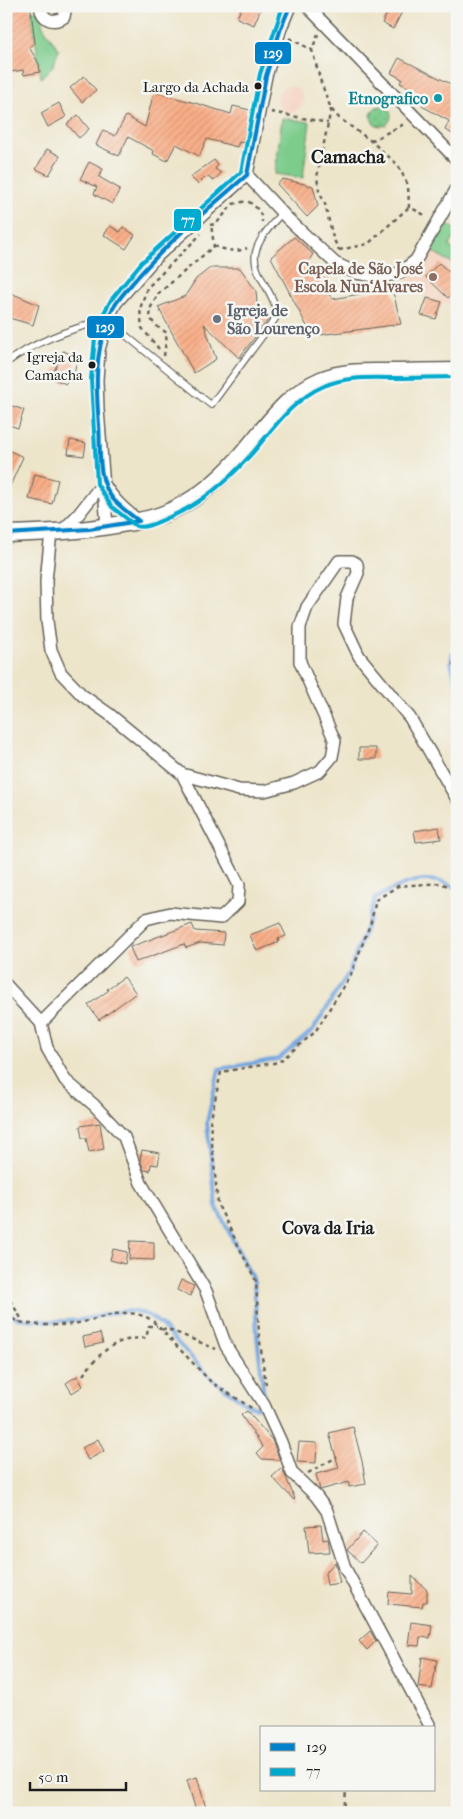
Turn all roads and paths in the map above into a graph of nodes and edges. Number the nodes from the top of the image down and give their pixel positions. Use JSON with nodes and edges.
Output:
{"nodes":[{"id":1,"x":40,"y":6,"type":"edge"},
{"id":2,"x":66,"y":6,"type":"edge"},
{"id":3,"x":290,"y":6,"type":"edge"},
{"id":4,"x":308,"y":6,"type":"edge"},
{"id":5,"x":326,"y":25,"type":"junction"},
{"id":6,"x":279,"y":32,"type":"junction"},
{"id":7,"x":312,"y":50,"type":"junction"},
{"id":8,"x":331,"y":109,"type":"junction"},
{"id":9,"x":269,"y":112,"type":"dead end"},
{"id":10,"x":416,"y":118,"type":"junction"},
{"id":11,"x":328,"y":123,"type":"junction"},
{"id":12,"x":371,"y":141,"type":"junction"},
{"id":13,"x":457,"y":160,"type":"edge"},
{"id":14,"x":247,"y":175,"type":"junction"},
{"id":15,"x":457,"y":188,"type":"edge"},
{"id":16,"x":409,"y":207,"type":"junction"},
{"id":17,"x":207,"y":210,"type":"junction"},
{"id":18,"x":282,"y":212,"type":"junction"},
{"id":19,"x":438,"y":222,"type":"junction"},
{"id":20,"x":211,"y":224,"type":"junction"},
{"id":21,"x":261,"y":226,"type":"dead end"},
{"id":22,"x":251,"y":243,"type":"dead end"},
{"id":23,"x":214,"y":246,"type":"junction"},
{"id":24,"x":339,"y":250,"type":"junction"},
{"id":25,"x":332,"y":260,"type":"junction"},
{"id":26,"x":107,"y":320,"type":"junction"},
{"id":27,"x":6,"y":362,"type":"edge"},
{"id":28,"x":457,"y":371,"type":"edge"},
{"id":29,"x":103,"y":483,"type":"junction"},
{"id":30,"x":139,"y":521,"type":"junction"},
{"id":31,"x":107,"y":527,"type":"junction"},
{"id":32,"x":57,"y":532,"type":"junction"},
{"id":33,"x":6,"y":534,"type":"edge"},
{"id":34,"x":457,"y":655,"type":"edge"},
{"id":35,"x":457,"y":676,"type":"edge"},
{"id":36,"x":182,"y":774,"type":"junction"},
{"id":37,"x":457,"y":799,"type":"edge"},
{"id":38,"x":457,"y":890,"type":"edge"},
{"id":39,"x":6,"y":985,"type":"edge"},
{"id":40,"x":41,"y":1023,"type":"junction"},
{"id":41,"x":6,"y":1294,"type":"edge"},
{"id":42,"x":6,"y":1315,"type":"edge"},
{"id":43,"x":19,"y":1322,"type":"junction"},
{"id":44,"x":158,"y":1326,"type":"junction"},
{"id":45,"x":164,"y":1330,"type":"junction"},
{"id":46,"x":226,"y":1346,"type":"junction"},
{"id":47,"x":83,"y":1375,"type":"dead end"},
{"id":48,"x":264,"y":1405,"type":"junction"},
{"id":49,"x":337,"y":1457,"type":"dead end"},
{"id":50,"x":297,"y":1479,"type":"junction"},
{"id":51,"x":429,"y":1724,"type":"dead end"},
{"id":52,"x":346,"y":1792,"type":"edge"},
{"id":53,"x":344,"y":1813,"type":"edge"}],
"edges":[{"from":1,"to":2,"type":"street"},
{"from":3,"to":6,"type":"street"},
{"from":4,"to":5,"type":"street"},
{"from":5,"to":7,"type":"path"},
{"from":5,"to":10,"type":"street"},
{"from":6,"to":7,"type":"path"},
{"from":6,"to":14,"type":"street"},
{"from":7,"to":8,"type":"path"},
{"from":8,"to":11,"type":"path"},
{"from":8,"to":12,"type":"path"},
{"from":9,"to":11,"type":"path"},
{"from":10,"to":12,"type":"path"},
{"from":10,"to":13,"type":"street"},
{"from":11,"to":24,"type":"path"},
{"from":12,"to":16,"type":"path"},
{"from":14,"to":17,"type":"street"},
{"from":14,"to":18,"type":"street"},
{"from":15,"to":19,"type":"street"},
{"from":16,"to":19,"type":"path"},
{"from":16,"to":24,"type":"path"},
{"from":17,"to":20,"type":"path"},
{"from":17,"to":26,"type":"street"},
{"from":18,"to":25,"type":"street"},
{"from":18,"to":26,"type":"lane"},
{"from":19,"to":25,"type":"street"},
{"from":20,"to":21,"type":"path"},
{"from":20,"to":23,"type":"path"},
{"from":20,"to":23,"type":"path"},
{"from":22,"to":23,"type":"path"},
{"from":24,"to":25,"type":"path"},
{"from":26,"to":27,"type":"lane"},
{"from":26,"to":29,"type":"street"},
{"from":28,"to":30,"type":"main road"},
{"from":29,"to":30,"type":"street"},
{"from":29,"to":31,"type":"street"},
{"from":29,"to":32,"type":"street"},
{"from":30,"to":31,"type":"main road"},
{"from":31,"to":32,"type":"main road"},
{"from":32,"to":33,"type":"main road"},
{"from":32,"to":36,"type":"street"},
{"from":34,"to":35,"type":"path"},
{"from":36,"to":37,"type":"street"},
{"from":36,"to":40,"type":"street"},
{"from":38,"to":48,"type":"path"},
{"from":39,"to":40,"type":"street"},
{"from":40,"to":46,"type":"street"},
{"from":41,"to":43,"type":"path"},
{"from":42,"to":43,"type":"path"},
{"from":43,"to":44,"type":"path"},
{"from":44,"to":45,"type":"path"},
{"from":44,"to":47,"type":"path"},
{"from":45,"to":46,"type":"path"},
{"from":45,"to":48,"type":"path"},
{"from":46,"to":48,"type":"street"},
{"from":48,"to":50,"type":"street"},
{"from":49,"to":50,"type":"path"},
{"from":50,"to":51,"type":"street"},
{"from":52,"to":53,"type":"path"}]}
